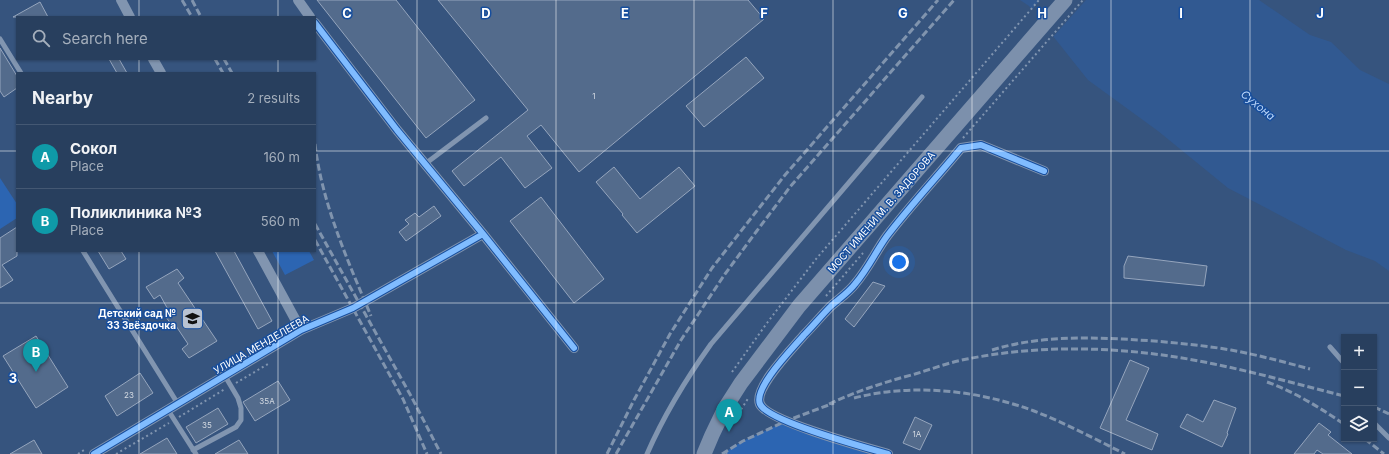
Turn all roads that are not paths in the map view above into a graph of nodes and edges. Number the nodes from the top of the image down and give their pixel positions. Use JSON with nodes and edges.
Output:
{"nodes":[{"id":1,"x":121,"y":0,"type":"edge"},
{"id":2,"x":298,"y":0,"type":"edge"},
{"id":3,"x":1065,"y":0,"type":"edge"},
{"id":4,"x":129,"y":16,"type":"edge"},
{"id":5,"x":309,"y":16,"type":"edge"},
{"id":6,"x":316,"y":24,"type":"edge"},
{"id":7,"x":0,"y":39,"type":"edge"},
{"id":8,"x":154,"y":60,"type":"edge"},
{"id":9,"x":20,"y":72,"type":"edge"},
{"id":10,"x":160,"y":72,"type":"edge"},
{"id":11,"x":922,"y":97,"type":"dead end"},
{"id":12,"x":486,"y":118,"type":"dead end"},
{"id":13,"x":425,"y":164,"type":"junction"},
{"id":14,"x":1044,"y":171,"type":"dead end"},
{"id":15,"x":483,"y":234,"type":"junction"},
{"id":16,"x":84,"y":252,"type":"edge"},
{"id":17,"x":259,"y":252,"type":"edge"},
{"id":18,"x":301,"y":330,"type":"junction"},
{"id":19,"x":1330,"y":347,"type":"dead end"},
{"id":20,"x":574,"y":348,"type":"dead end"},
{"id":21,"x":1341,"y":360,"type":"edge"},
{"id":22,"x":225,"y":376,"type":"junction"},
{"id":23,"x":178,"y":404,"type":"junction"},
{"id":24,"x":168,"y":410,"type":"junction"},
{"id":25,"x":1377,"y":426,"type":"edge"},
{"id":26,"x":1389,"y":438,"type":"edge"},
{"id":27,"x":195,"y":452,"type":"edge"},
{"id":28,"x":94,"y":454,"type":"edge"},
{"id":29,"x":647,"y":454,"type":"edge"},
{"id":30,"x":704,"y":454,"type":"edge"},
{"id":31,"x":888,"y":454,"type":"edge"}],
"edges":[{"from":1,"to":4,"type":"street"},
{"from":2,"to":5,"type":"street"},
{"from":3,"to":30,"type":"main road","name":"МОСТ ИМЕНИ М. В. ЗАДОРОВА"},
{"from":6,"to":13,"type":"street"},
{"from":7,"to":9,"type":"lane"},
{"from":8,"to":10,"type":"street"},
{"from":11,"to":29,"type":"lane"},
{"from":12,"to":13,"type":"lane"},
{"from":13,"to":15,"type":"street"},
{"from":14,"to":31,"type":"street"},
{"from":15,"to":18,"type":"street","name":"УЛИЦА МЕНДЕЛЕЕВА"},
{"from":15,"to":20,"type":"street"},
{"from":16,"to":23,"type":"lane"},
{"from":17,"to":18,"type":"street"},
{"from":18,"to":22,"type":"street","name":"УЛИЦА МЕНДЕЛЕЕВА"},
{"from":19,"to":21,"type":"lane"},
{"from":22,"to":23,"type":"street","name":"УЛИЦА МЕНДЕЛЕЕВА"},
{"from":22,"to":27,"type":"lane"},
{"from":23,"to":24,"type":"street","name":"УЛИЦА МЕНДЕЛЕЕВА"},
{"from":24,"to":27,"type":"lane"},
{"from":24,"to":28,"type":"street","name":"УЛИЦА МЕНДЕЛЕЕВА"},
{"from":25,"to":26,"type":"lane"}]}
